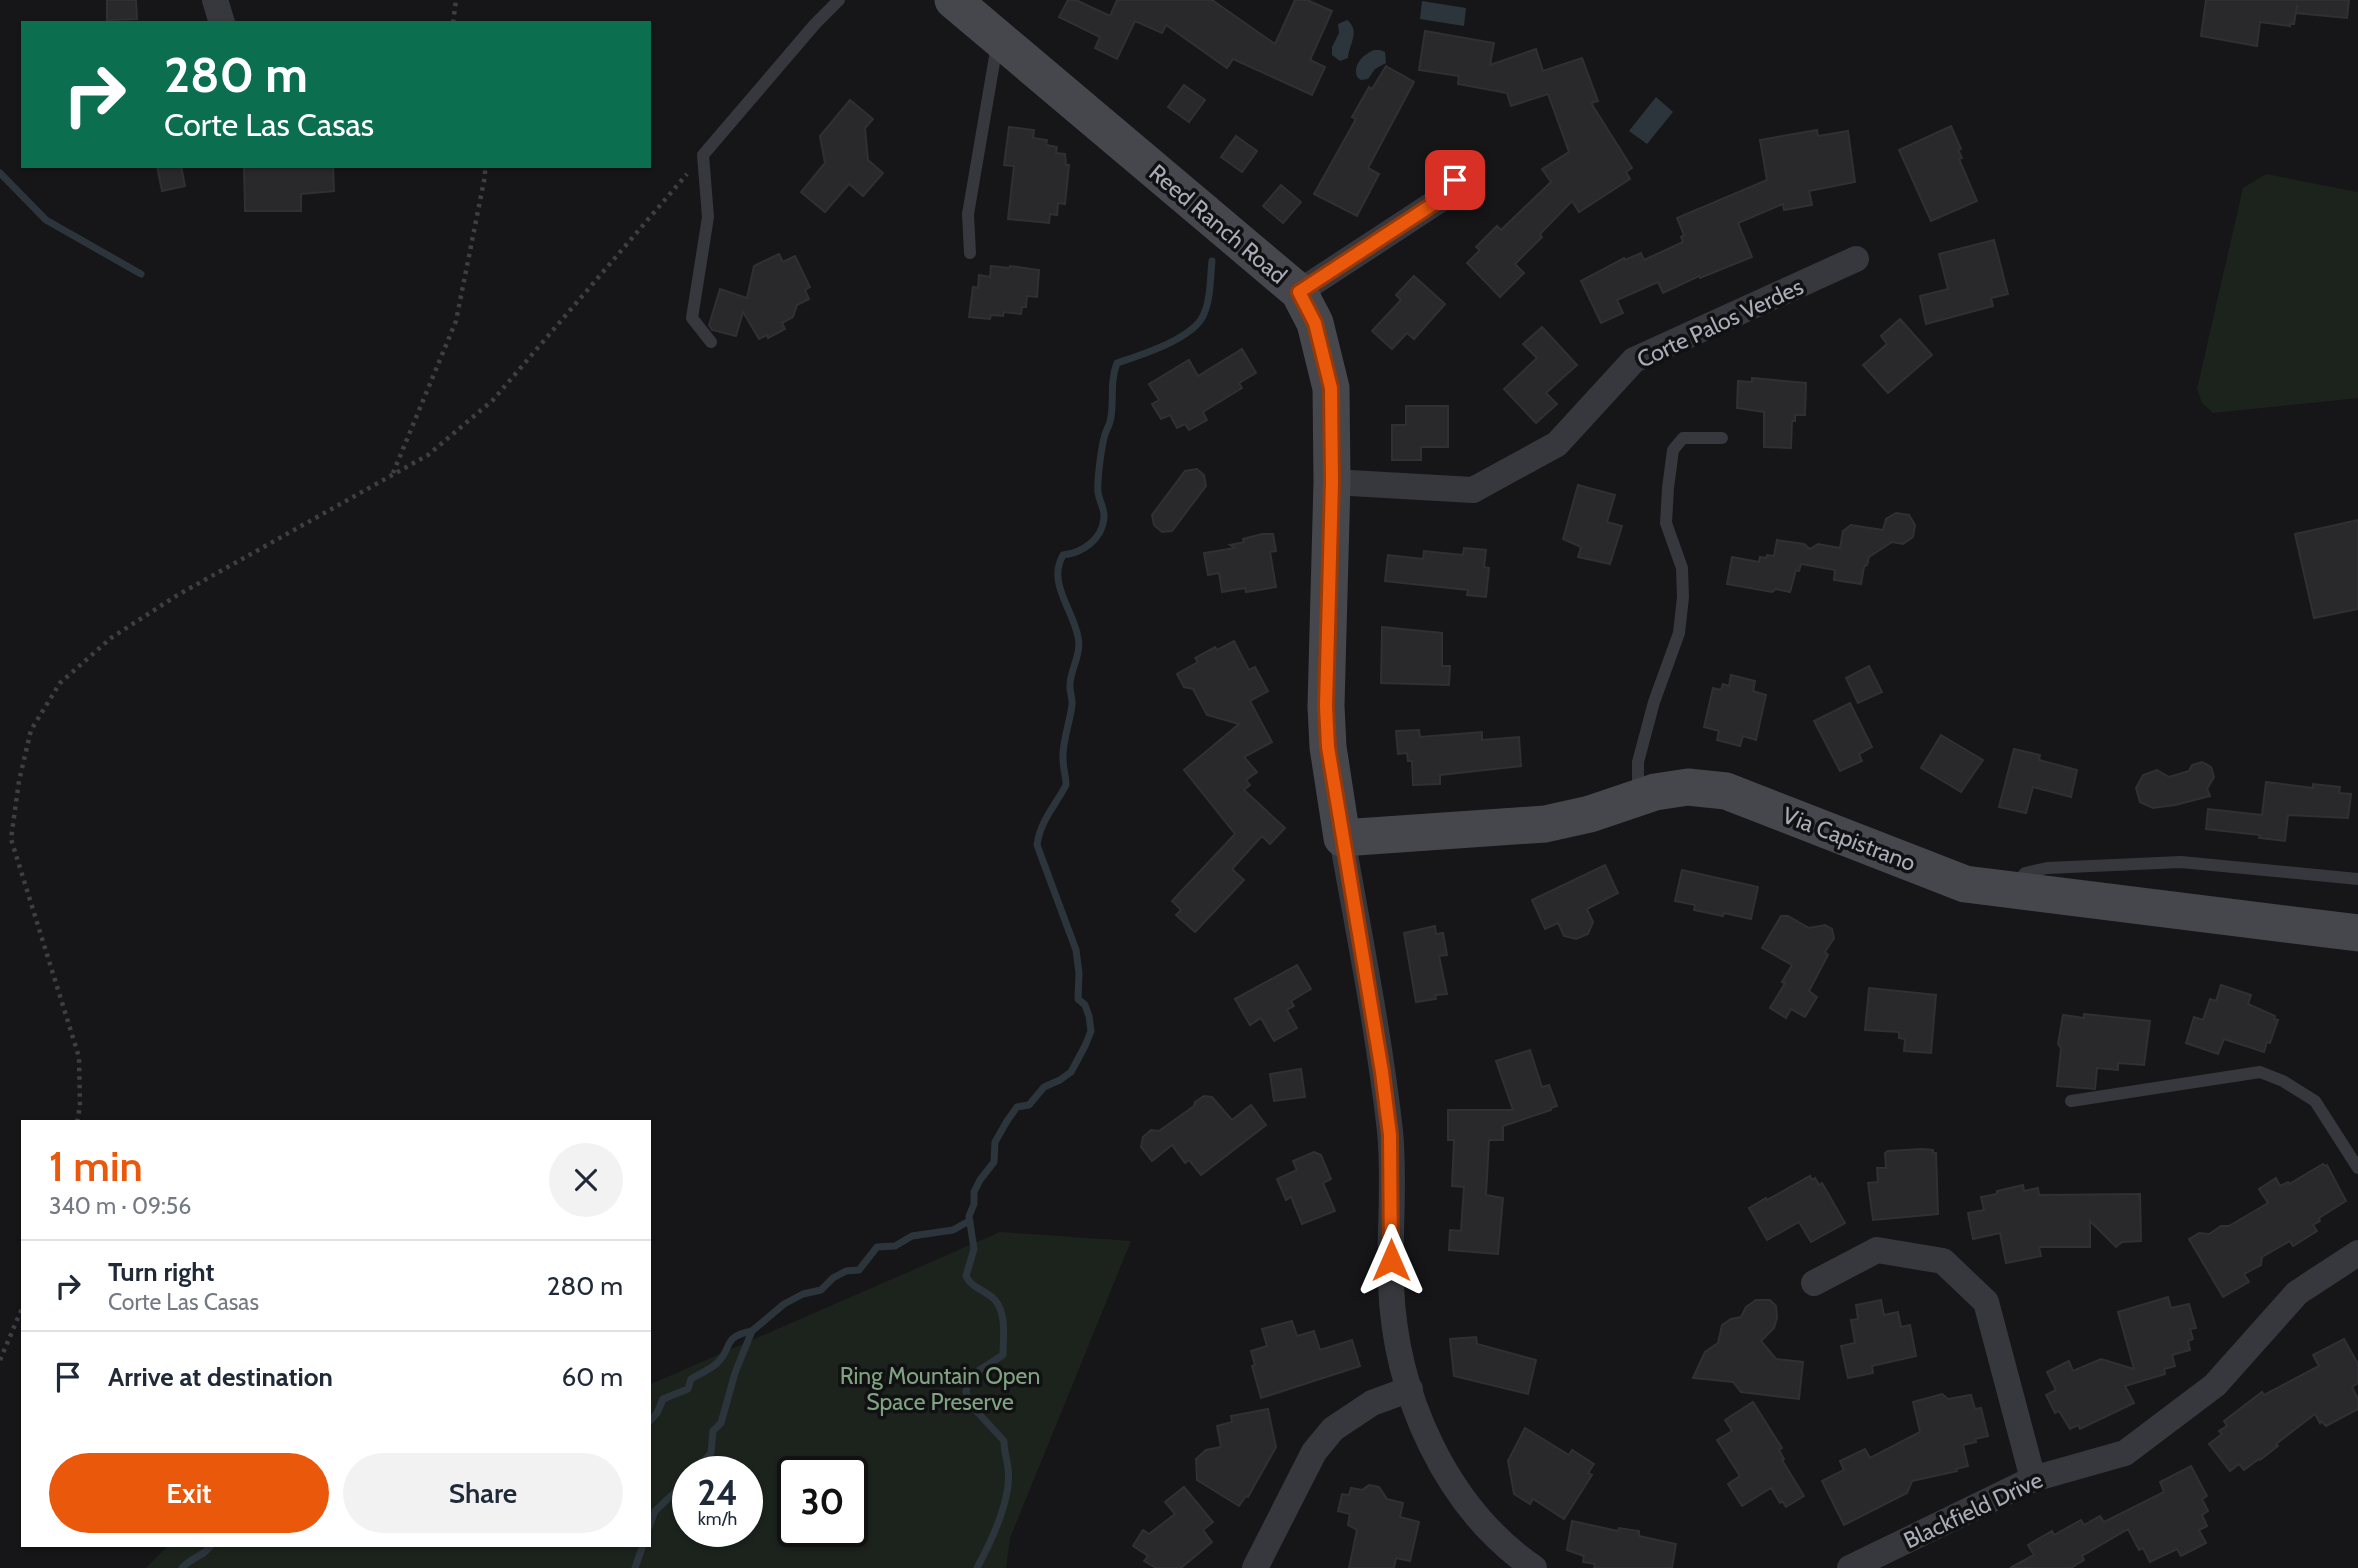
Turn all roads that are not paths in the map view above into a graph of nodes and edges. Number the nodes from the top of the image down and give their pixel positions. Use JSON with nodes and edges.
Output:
{"nodes":[{"id":1,"x":215,"y":0,"type":"edge"},
{"id":2,"x":839,"y":0,"type":"edge"},
{"id":3,"x":953,"y":0,"type":"edge"},
{"id":4,"x":221,"y":21,"type":"edge"},
{"id":5,"x":999,"y":38,"type":"junction"},
{"id":6,"x":1466,"y":163,"type":"dead end"},
{"id":7,"x":970,"y":253,"type":"dead end"},
{"id":8,"x":1856,"y":259,"type":"dead end"},
{"id":9,"x":1299,"y":292,"type":"junction"},
{"id":10,"x":711,"y":342,"type":"dead end"},
{"id":11,"x":1722,"y":438,"type":"dead end"},
{"id":12,"x":1332,"y":482,"type":"junction"},
{"id":13,"x":1638,"y":799,"type":"junction"},
{"id":14,"x":1342,"y":838,"type":"junction"},
{"id":15,"x":2358,"y":878,"type":"edge"},
{"id":16,"x":2011,"y":890,"type":"junction"},
{"id":17,"x":2358,"y":933,"type":"edge"},
{"id":18,"x":2071,"y":1101,"type":"dead end"},
{"id":19,"x":2358,"y":1168,"type":"edge"},
{"id":20,"x":2358,"y":1253,"type":"edge"},
{"id":21,"x":1814,"y":1283,"type":"dead end"},
{"id":22,"x":1409,"y":1390,"type":"junction"},
{"id":23,"x":2033,"y":1479,"type":"junction"},
{"id":24,"x":1255,"y":1567,"type":"edge"},
{"id":25,"x":1534,"y":1568,"type":"edge"},
{"id":26,"x":1850,"y":1568,"type":"edge"}],
"edges":[{"from":1,"to":4,"type":"street"},
{"from":2,"to":10,"type":"lane"},
{"from":3,"to":5,"type":"street","name":"Reed Ranch Road"},
{"from":5,"to":7,"type":"lane"},
{"from":5,"to":9,"type":"street","name":"Reed Ranch Road"},
{"from":6,"to":9,"type":"street"},
{"from":8,"to":12,"type":"street","name":"Corte Palos Verdes"},
{"from":9,"to":12,"type":"street","name":"Reed Ranch Road"},
{"from":11,"to":13,"type":"lane"},
{"from":12,"to":14,"type":"street","name":"Reed Ranch Road"},
{"from":13,"to":14,"type":"street","name":"Via Capistrano"},
{"from":13,"to":16,"type":"street","name":"Via Capistrano"},
{"from":14,"to":22,"type":"street","name":"Reed Ranch Road"},
{"from":15,"to":16,"type":"lane"},
{"from":16,"to":17,"type":"street","name":"Via Capistrano"},
{"from":18,"to":19,"type":"lane"},
{"from":20,"to":23,"type":"street","name":"Blackfield Drive"},
{"from":21,"to":23,"type":"street"},
{"from":22,"to":24,"type":"street"},
{"from":22,"to":25,"type":"street","name":"Reed Ranch Road"},
{"from":23,"to":26,"type":"street","name":"Blackfield Drive"}]}
